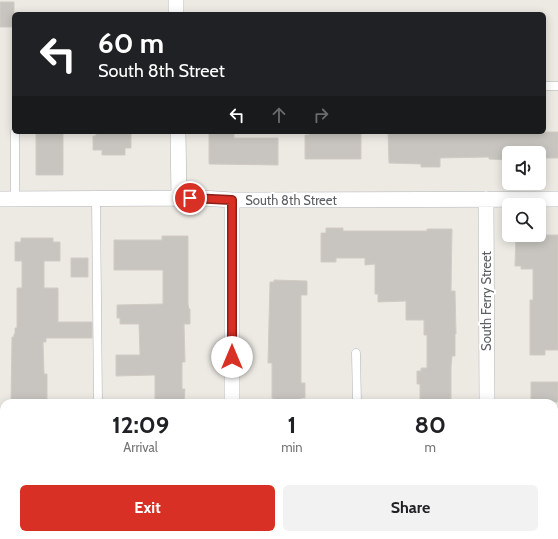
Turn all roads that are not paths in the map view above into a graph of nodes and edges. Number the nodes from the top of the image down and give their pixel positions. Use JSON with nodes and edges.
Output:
{"nodes":[{"id":1,"x":176,"y":0,"type":"edge"},
{"id":2,"x":176,"y":12,"type":"edge"},
{"id":3,"x":546,"y":86,"type":"edge"},
{"id":4,"x":558,"y":86,"type":"edge"},
{"id":5,"x":15,"y":134,"type":"edge"},
{"id":6,"x":178,"y":134,"type":"edge"},
{"id":7,"x":179,"y":198,"type":"junction"},
{"id":8,"x":7,"y":199,"type":"edge"},
{"id":9,"x":96,"y":199,"type":"junction"},
{"id":10,"x":486,"y":199,"type":"junction"},
{"id":11,"x":558,"y":199,"type":"edge"},
{"id":12,"x":232,"y":200,"type":"junction"},
{"id":13,"x":356,"y":353,"type":"dead end"},
{"id":14,"x":98,"y":399,"type":"edge"},
{"id":15,"x":232,"y":399,"type":"edge"},
{"id":16,"x":357,"y":399,"type":"edge"},
{"id":17,"x":487,"y":399,"type":"edge"}],
"edges":[{"from":1,"to":2,"type":"street"},
{"from":3,"to":4,"type":"lane"},
{"from":5,"to":8,"type":"lane"},
{"from":6,"to":7,"type":"street"},
{"from":7,"to":9,"type":"street","name":"South 8th Street"},
{"from":7,"to":12,"type":"street","name":"South 8th Street"},
{"from":8,"to":9,"type":"street","name":"South 8th Street"},
{"from":9,"to":14,"type":"lane"},
{"from":10,"to":11,"type":"street","name":"South 8th Street"},
{"from":10,"to":12,"type":"street","name":"South 8th Street"},
{"from":10,"to":17,"type":"street","name":"South Ferry Street"},
{"from":12,"to":15,"type":"street"},
{"from":13,"to":16,"type":"lane"}]}
